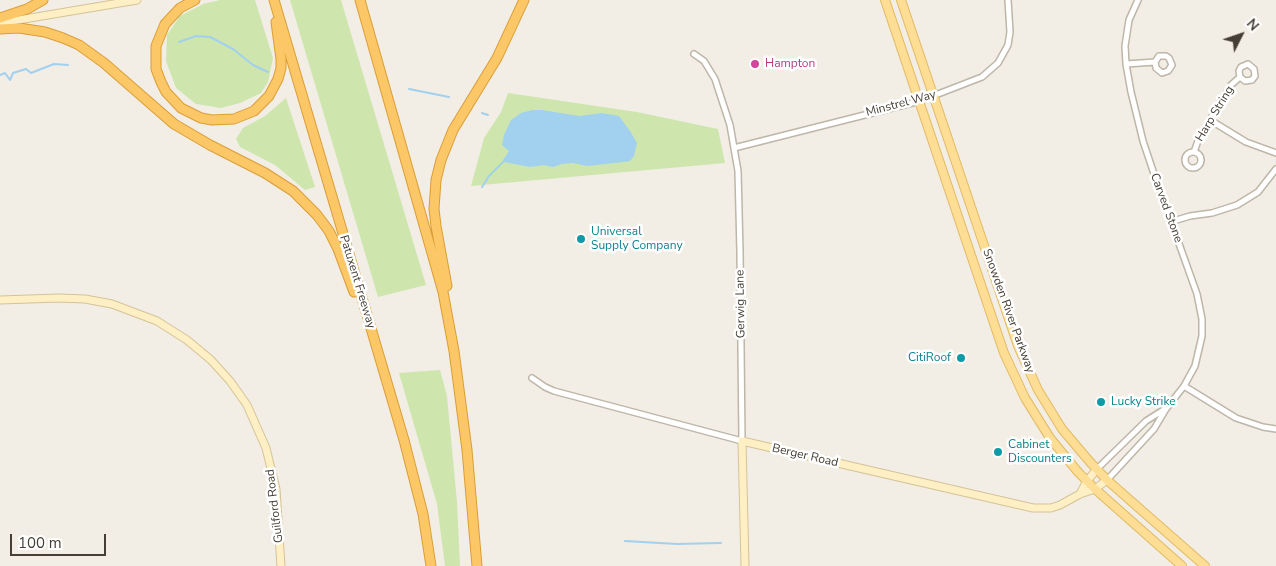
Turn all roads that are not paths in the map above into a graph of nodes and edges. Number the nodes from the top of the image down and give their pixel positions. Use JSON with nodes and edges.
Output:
{"nodes":[{"id":1,"x":43,"y":0,"type":"edge"},
{"id":2,"x":137,"y":0,"type":"edge"},
{"id":3,"x":195,"y":0,"type":"edge"},
{"id":4,"x":273,"y":0,"type":"edge"},
{"id":5,"x":360,"y":0,"type":"edge"},
{"id":6,"x":524,"y":0,"type":"edge"},
{"id":7,"x":885,"y":0,"type":"edge"},
{"id":8,"x":901,"y":0,"type":"edge"},
{"id":9,"x":1008,"y":0,"type":"edge"},
{"id":10,"x":1138,"y":0,"type":"edge"},
{"id":11,"x":0,"y":18,"type":"edge"},
{"id":12,"x":0,"y":23,"type":"edge"},
{"id":13,"x":0,"y":29,"type":"edge"},
{"id":14,"x":694,"y":54,"type":"dead end"},
{"id":15,"x":1155,"y":62,"type":"dead end"},
{"id":16,"x":1126,"y":64,"type":"junction"},
{"id":17,"x":1240,"y":77,"type":"dead end"},
{"id":18,"x":934,"y":96,"type":"junction"},
{"id":19,"x":920,"y":101,"type":"junction"},
{"id":20,"x":1210,"y":120,"type":"junction"},
{"id":21,"x":734,"y":148,"type":"junction"},
{"id":22,"x":1194,"y":152,"type":"dead end"},
{"id":23,"x":1276,"y":153,"type":"edge"},
{"id":24,"x":1276,"y":169,"type":"edge"},
{"id":25,"x":1170,"y":222,"type":"junction"},
{"id":26,"x":0,"y":300,"type":"edge"},
{"id":27,"x":454,"y":351,"type":"junction"},
{"id":28,"x":385,"y":374,"type":"junction"},
{"id":29,"x":532,"y":378,"type":"dead end"},
{"id":30,"x":1184,"y":386,"type":"junction"},
{"id":31,"x":1166,"y":408,"type":"junction"},
{"id":32,"x":1276,"y":429,"type":"edge"},
{"id":33,"x":742,"y":441,"type":"junction"},
{"id":34,"x":1097,"y":469,"type":"junction"},
{"id":35,"x":1107,"y":480,"type":"junction"},
{"id":36,"x":1087,"y":481,"type":"junction"},
{"id":37,"x":1095,"y":489,"type":"junction"},
{"id":38,"x":1080,"y":494,"type":"junction"},
{"id":39,"x":281,"y":566,"type":"edge"},
{"id":40,"x":431,"y":566,"type":"edge"},
{"id":41,"x":477,"y":566,"type":"edge"},
{"id":42,"x":745,"y":566,"type":"edge"},
{"id":43,"x":1182,"y":566,"type":"edge"},
{"id":44,"x":1205,"y":566,"type":"edge"}],
"edges":[{"from":1,"to":11,"type":"highway"},
{"from":2,"to":12,"type":"street"},
{"from":3,"to":4,"type":"highway"},
{"from":4,"to":28,"type":"highway","name":"Patuxent Freeway"},
{"from":5,"to":27,"type":"highway"},
{"from":6,"to":27,"type":"highway"},
{"from":7,"to":19,"type":"main road","name":"Snowden River Parkway"},
{"from":8,"to":18,"type":"main road","name":"Snowden River Parkway"},
{"from":9,"to":18,"type":"street","name":"Minstrel Way"},
{"from":10,"to":16,"type":"street","name":"Carved Stone"},
{"from":13,"to":28,"type":"highway"},
{"from":14,"to":21,"type":"street","name":"Gerwig Lane"},
{"from":15,"to":16,"type":"street"},
{"from":16,"to":25,"type":"street","name":"Carved Stone"},
{"from":17,"to":20,"type":"street","name":"Harp String"},
{"from":18,"to":19,"type":"street","name":"Minstrel Way"},
{"from":18,"to":34,"type":"main road","name":"Snowden River Parkway"},
{"from":19,"to":21,"type":"street","name":"Minstrel Way"},
{"from":19,"to":36,"type":"main road","name":"Snowden River Parkway"},
{"from":20,"to":22,"type":"street","name":"Harp String"},
{"from":20,"to":23,"type":"street"},
{"from":21,"to":33,"type":"street","name":"Gerwig Lane"},
{"from":24,"to":25,"type":"street"},
{"from":25,"to":30,"type":"street","name":"Carved Stone"},
{"from":26,"to":39,"type":"street","name":"Guilford Road"},
{"from":27,"to":41,"type":"highway"},
{"from":28,"to":40,"type":"highway","name":"Patuxent Freeway"},
{"from":29,"to":33,"type":"street","name":"Berger Road"},
{"from":30,"to":31,"type":"street","name":"Carved Stone"},
{"from":30,"to":32,"type":"street"},
{"from":31,"to":34,"type":"street","name":"Carved Stone"},
{"from":31,"to":35,"type":"street","name":"Carved Stone"},
{"from":33,"to":38,"type":"street","name":"Berger Road"},
{"from":33,"to":42,"type":"street","name":"Gerwig Lane"},
{"from":34,"to":35,"type":"main road","name":"Snowden River Parkway"},
{"from":34,"to":36,"type":"street"},
{"from":35,"to":37,"type":"street","name":"Berger Road"},
{"from":35,"to":44,"type":"main road","name":"Snowden River Parkway"},
{"from":36,"to":37,"type":"main road","name":"Snowden River Parkway"},
{"from":36,"to":38,"type":"street"},
{"from":37,"to":38,"type":"street","name":"Berger Road"},
{"from":37,"to":43,"type":"main road","name":"Snowden River Parkway"}]}
